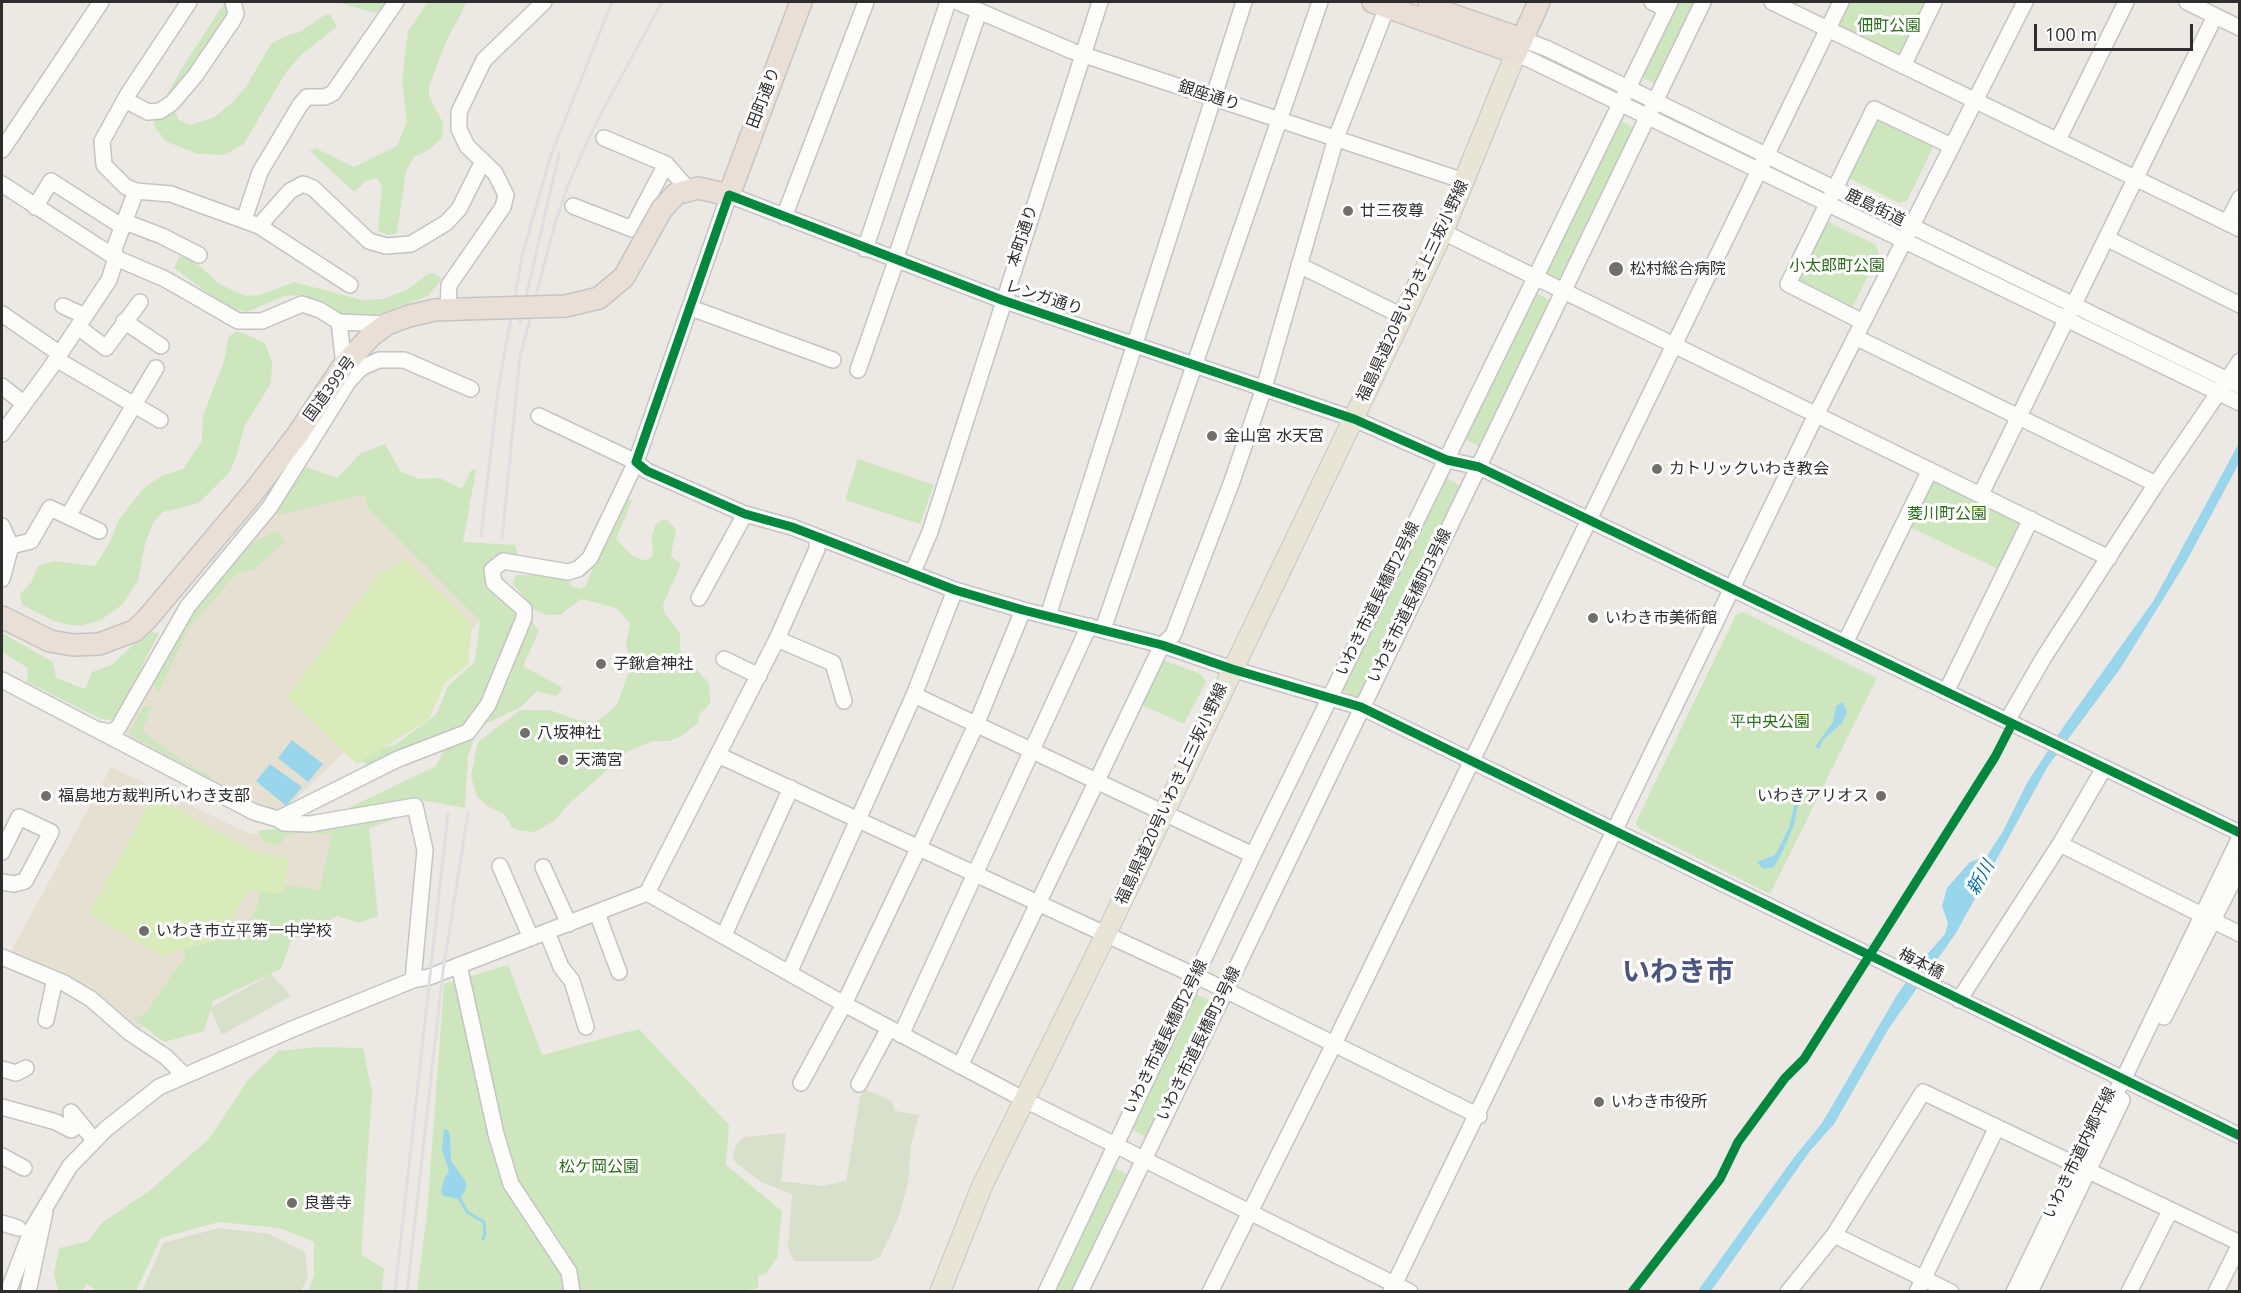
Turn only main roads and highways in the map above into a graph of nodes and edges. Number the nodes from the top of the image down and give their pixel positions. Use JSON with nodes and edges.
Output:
{"nodes":[{"id":1,"x":801,"y":2,"type":"edge"},
{"id":2,"x":1414,"y":2,"type":"edge"},
{"id":3,"x":1539,"y":2,"type":"edge"},
{"id":4,"x":1383,"y":3,"type":"edge"},
{"id":5,"x":1519,"y":46,"type":"junction"},
{"id":6,"x":682,"y":191,"type":"joint"},
{"id":7,"x":2,"y":617,"type":"edge"},
{"id":8,"x":940,"y":1292,"type":"edge"}],
"edges":[{"from":1,"to":6,"type":"highway","name":"田町通り"},
{"from":2,"to":5,"type":"highway"},
{"from":3,"to":5,"type":"highway"},
{"from":4,"to":5,"type":"highway"},
{"from":5,"to":8,"type":"main road","name":"福島県道20号いわき上三坂小野線"},
{"from":6,"to":7,"type":"highway","name":"国道399号","bridge":true}]}
